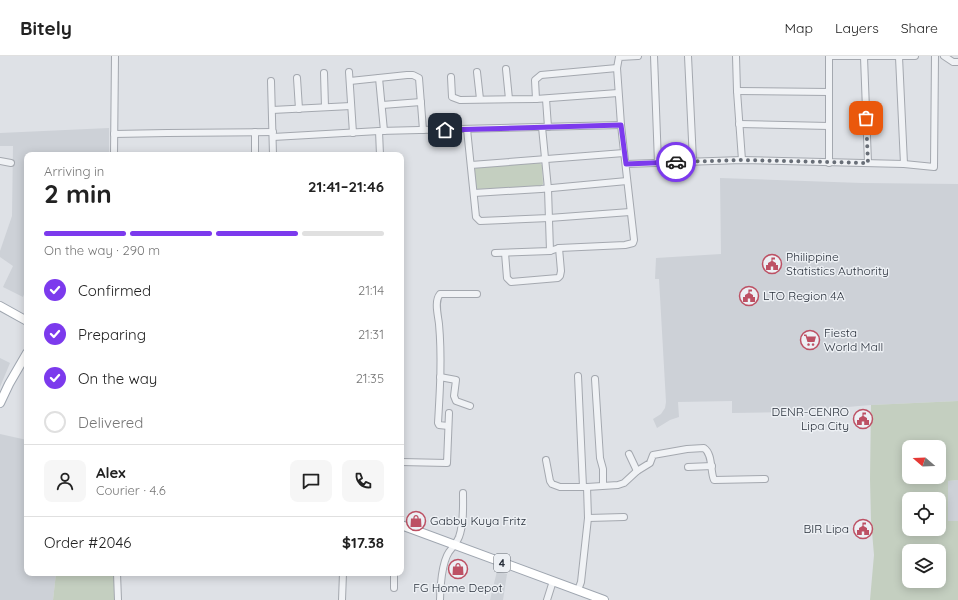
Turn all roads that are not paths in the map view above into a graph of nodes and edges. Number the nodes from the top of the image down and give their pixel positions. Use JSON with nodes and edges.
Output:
{"nodes":[{"id":1,"x":115,"y":56,"type":"edge"},
{"id":2,"x":638,"y":56,"type":"edge"},
{"id":3,"x":654,"y":56,"type":"edge"},
{"id":4,"x":688,"y":56,"type":"edge"},
{"id":5,"x":736,"y":56,"type":"edge"},
{"id":6,"x":829,"y":56,"type":"edge"},
{"id":7,"x":915,"y":56,"type":"edge"},
{"id":8,"x":934,"y":56,"type":"edge"},
{"id":9,"x":944,"y":56,"type":"edge"},
{"id":10,"x":864,"y":57,"type":"edge"},
{"id":11,"x":899,"y":57,"type":"edge"},
{"id":12,"x":958,"y":62,"type":"edge"},
{"id":13,"x":617,"y":68,"type":"junction"},
{"id":14,"x":506,"y":69,"type":"dead end"},
{"id":15,"x":349,"y":72,"type":"dead end"},
{"id":16,"x":477,"y":72,"type":"dead end"},
{"id":17,"x":324,"y":73,"type":"dead end"},
{"id":18,"x":450,"y":77,"type":"dead end"},
{"id":19,"x":297,"y":78,"type":"dead end"},
{"id":20,"x":379,"y":78,"type":"junction"},
{"id":21,"x":270,"y":80,"type":"dead end"},
{"id":22,"x":350,"y":81,"type":"junction"},
{"id":23,"x":737,"y":91,"type":"junction"},
{"id":24,"x":829,"y":92,"type":"junction"},
{"id":25,"x":618,"y":93,"type":"junction"},
{"id":26,"x":480,"y":99,"type":"junction"},
{"id":27,"x":509,"y":99,"type":"junction"},
{"id":28,"x":536,"y":99,"type":"junction"},
{"id":29,"x":546,"y":99,"type":"junction"},
{"id":30,"x":421,"y":102,"type":"junction"},
{"id":31,"x":382,"y":105,"type":"junction"},
{"id":32,"x":351,"y":106,"type":"junction"},
{"id":33,"x":325,"y":107,"type":"junction"},
{"id":34,"x":298,"y":109,"type":"junction"},
{"id":35,"x":272,"y":110,"type":"junction"},
{"id":36,"x":739,"y":124,"type":"junction"},
{"id":37,"x":621,"y":125,"type":"junction"},
{"id":38,"x":829,"y":126,"type":"junction"},
{"id":39,"x":545,"y":127,"type":"junction"},
{"id":40,"x":467,"y":129,"type":"junction"},
{"id":41,"x":423,"y":130,"type":"junction"},
{"id":42,"x":381,"y":131,"type":"junction"},
{"id":43,"x":254,"y":132,"type":"junction"},
{"id":44,"x":352,"y":133,"type":"junction"},
{"id":45,"x":114,"y":134,"type":"junction"},
{"id":46,"x":273,"y":134,"type":"junction"},
{"id":47,"x":114,"y":152,"type":"edge"},
{"id":48,"x":255,"y":152,"type":"edge"},
{"id":49,"x":273,"y":152,"type":"edge"},
{"id":50,"x":380,"y":152,"type":"edge"},
{"id":51,"x":624,"y":153,"type":"junction"},
{"id":52,"x":544,"y":159,"type":"junction"},
{"id":53,"x":742,"y":160,"type":"junction"},
{"id":54,"x":693,"y":161,"type":"junction"},
{"id":55,"x":0,"y":162,"type":"edge"},
{"id":56,"x":11,"y":162,"type":"dead end"},
{"id":57,"x":658,"y":163,"type":"junction"},
{"id":58,"x":829,"y":163,"type":"junction"},
{"id":59,"x":868,"y":163,"type":"junction"},
{"id":60,"x":626,"y":164,"type":"junction"},
{"id":61,"x":904,"y":164,"type":"junction"},
{"id":62,"x":471,"y":165,"type":"junction"},
{"id":63,"x":627,"y":181,"type":"junction"},
{"id":64,"x":548,"y":189,"type":"junction"},
{"id":65,"x":474,"y":193,"type":"junction"},
{"id":66,"x":630,"y":212,"type":"junction"},
{"id":67,"x":549,"y":218,"type":"junction"},
{"id":68,"x":558,"y":248,"type":"junction"},
{"id":69,"x":550,"y":251,"type":"junction"},
{"id":70,"x":494,"y":253,"type":"dead end"},
{"id":71,"x":505,"y":253,"type":"junction"},
{"id":72,"x":477,"y":294,"type":"dead end"},
{"id":73,"x":0,"y":306,"type":"edge"},
{"id":74,"x":24,"y":319,"type":"edge"},
{"id":75,"x":24,"y":351,"type":"edge"},
{"id":76,"x":24,"y":358,"type":"edge"},
{"id":77,"x":578,"y":376,"type":"dead end"},
{"id":78,"x":440,"y":377,"type":"junction"},
{"id":79,"x":595,"y":379,"type":"dead end"},
{"id":80,"x":0,"y":395,"type":"edge"},
{"id":81,"x":0,"y":403,"type":"edge"},
{"id":82,"x":470,"y":406,"type":"dead end"},
{"id":83,"x":449,"y":413,"type":"dead end"},
{"id":84,"x":448,"y":426,"type":"junction"},
{"id":85,"x":629,"y":454,"type":"dead end"},
{"id":86,"x":546,"y":460,"type":"dead end"},
{"id":87,"x":404,"y":462,"type":"edge"},
{"id":88,"x":712,"y":466,"type":"junction"},
{"id":89,"x":688,"y":467,"type":"dead end"},
{"id":90,"x":637,"y":471,"type":"junction"},
{"id":91,"x":765,"y":479,"type":"dead end"},
{"id":92,"x":603,"y":485,"type":"junction"},
{"id":93,"x":585,"y":487,"type":"junction"},
{"id":94,"x":463,"y":494,"type":"dead end"},
{"id":95,"x":624,"y":517,"type":"dead end"},
{"id":96,"x":588,"y":518,"type":"junction"},
{"id":97,"x":404,"y":527,"type":"edge"},
{"id":98,"x":454,"y":546,"type":"junction"},
{"id":99,"x":118,"y":576,"type":"edge"},
{"id":100,"x":343,"y":576,"type":"edge"},
{"id":101,"x":394,"y":576,"type":"edge"},
{"id":102,"x":553,"y":582,"type":"junction"},
{"id":103,"x":394,"y":588,"type":"dead end"},
{"id":104,"x":578,"y":590,"type":"junction"},
{"id":105,"x":588,"y":597,"type":"edge"},
{"id":106,"x":118,"y":600,"type":"edge"},
{"id":107,"x":342,"y":600,"type":"edge"},
{"id":108,"x":440,"y":600,"type":"edge"},
{"id":109,"x":547,"y":600,"type":"edge"},
{"id":110,"x":604,"y":600,"type":"edge"}],
"edges":[{"from":1,"to":45,"type":"street"},
{"from":2,"to":13,"type":"street"},
{"from":3,"to":57,"type":"street"},
{"from":4,"to":54,"type":"street"},
{"from":5,"to":23,"type":"street"},
{"from":6,"to":10,"type":"street"},
{"from":6,"to":24,"type":"street"},
{"from":7,"to":11,"type":"street"},
{"from":8,"to":61,"type":"street"},
{"from":9,"to":12,"type":"street"},
{"from":10,"to":11,"type":"street"},
{"from":10,"to":59,"type":"street"},
{"from":11,"to":61,"type":"street"},
{"from":13,"to":25,"type":"street"},
{"from":13,"to":28,"type":"street"},
{"from":14,"to":27,"type":"street"},
{"from":15,"to":22,"type":"street"},
{"from":16,"to":26,"type":"street"},
{"from":17,"to":33,"type":"street"},
{"from":18,"to":26,"type":"street"},
{"from":19,"to":34,"type":"street"},
{"from":20,"to":22,"type":"street"},
{"from":20,"to":30,"type":"street"},
{"from":20,"to":31,"type":"street"},
{"from":21,"to":35,"type":"street"},
{"from":22,"to":32,"type":"street"},
{"from":23,"to":24,"type":"street"},
{"from":23,"to":36,"type":"street"},
{"from":24,"to":38,"type":"street"},
{"from":25,"to":29,"type":"street"},
{"from":25,"to":37,"type":"street"},
{"from":26,"to":27,"type":"street"},
{"from":27,"to":28,"type":"street"},
{"from":28,"to":29,"type":"street"},
{"from":29,"to":39,"type":"street"},
{"from":30,"to":31,"type":"street"},
{"from":30,"to":41,"type":"street"},
{"from":31,"to":42,"type":"street"},
{"from":32,"to":33,"type":"street"},
{"from":32,"to":44,"type":"street"},
{"from":33,"to":34,"type":"street"},
{"from":34,"to":35,"type":"street"},
{"from":35,"to":46,"type":"street"},
{"from":36,"to":38,"type":"street"},
{"from":36,"to":53,"type":"street"},
{"from":37,"to":39,"type":"street"},
{"from":37,"to":51,"type":"street"},
{"from":38,"to":58,"type":"street"},
{"from":39,"to":40,"type":"street"},
{"from":39,"to":52,"type":"street"},
{"from":40,"to":41,"type":"street"},
{"from":40,"to":62,"type":"street"},
{"from":41,"to":42,"type":"street"},
{"from":42,"to":44,"type":"street"},
{"from":42,"to":50,"type":"street"},
{"from":43,"to":45,"type":"street"},
{"from":43,"to":46,"type":"street"},
{"from":43,"to":48,"type":"street"},
{"from":44,"to":46,"type":"street"},
{"from":45,"to":47,"type":"street"},
{"from":46,"to":49,"type":"street"},
{"from":51,"to":52,"type":"street"},
{"from":51,"to":60,"type":"street"},
{"from":52,"to":62,"type":"street"},
{"from":52,"to":64,"type":"street"},
{"from":53,"to":54,"type":"street"},
{"from":53,"to":58,"type":"street"},
{"from":54,"to":57,"type":"street"},
{"from":55,"to":56,"type":"street"},
{"from":57,"to":60,"type":"street"},
{"from":58,"to":59,"type":"street"},
{"from":59,"to":61,"type":"street"},
{"from":60,"to":63,"type":"street"},
{"from":62,"to":65,"type":"street"},
{"from":63,"to":64,"type":"street"},
{"from":63,"to":66,"type":"street"},
{"from":64,"to":65,"type":"street"},
{"from":64,"to":67,"type":"street"},
{"from":65,"to":67,"type":"street"},
{"from":66,"to":67,"type":"street"},
{"from":66,"to":68,"type":"street"},
{"from":67,"to":69,"type":"street"},
{"from":68,"to":69,"type":"street"},
{"from":68,"to":71,"type":"street"},
{"from":69,"to":71,"type":"street"},
{"from":70,"to":71,"type":"street"},
{"from":72,"to":78,"type":"street"},
{"from":73,"to":74,"type":"main road"},
{"from":75,"to":80,"type":"main road"},
{"from":76,"to":81,"type":"main road"},
{"from":77,"to":93,"type":"street"},
{"from":78,"to":82,"type":"street"},
{"from":78,"to":84,"type":"street"},
{"from":79,"to":92,"type":"street"},
{"from":83,"to":84,"type":"street"},
{"from":84,"to":87,"type":"street"},
{"from":85,"to":90,"type":"street"},
{"from":86,"to":93,"type":"street"},
{"from":88,"to":89,"type":"street"},
{"from":88,"to":90,"type":"street"},
{"from":88,"to":91,"type":"street"},
{"from":90,"to":92,"type":"street"},
{"from":92,"to":93,"type":"street"},
{"from":93,"to":96,"type":"street"},
{"from":94,"to":98,"type":"street"},
{"from":95,"to":96,"type":"street"},
{"from":96,"to":104,"type":"street"},
{"from":97,"to":98,"type":"main road","number":"4"},
{"from":98,"to":102,"type":"main road","number":"4"},
{"from":98,"to":108,"type":"street"},
{"from":99,"to":106,"type":"street"},
{"from":100,"to":107,"type":"street"},
{"from":101,"to":103,"type":"street"},
{"from":102,"to":104,"type":"main road","number":"4"},
{"from":102,"to":109,"type":"street"},
{"from":104,"to":105,"type":"main road","number":"4"},
{"from":105,"to":110,"type":"main road","number":"4"}]}
